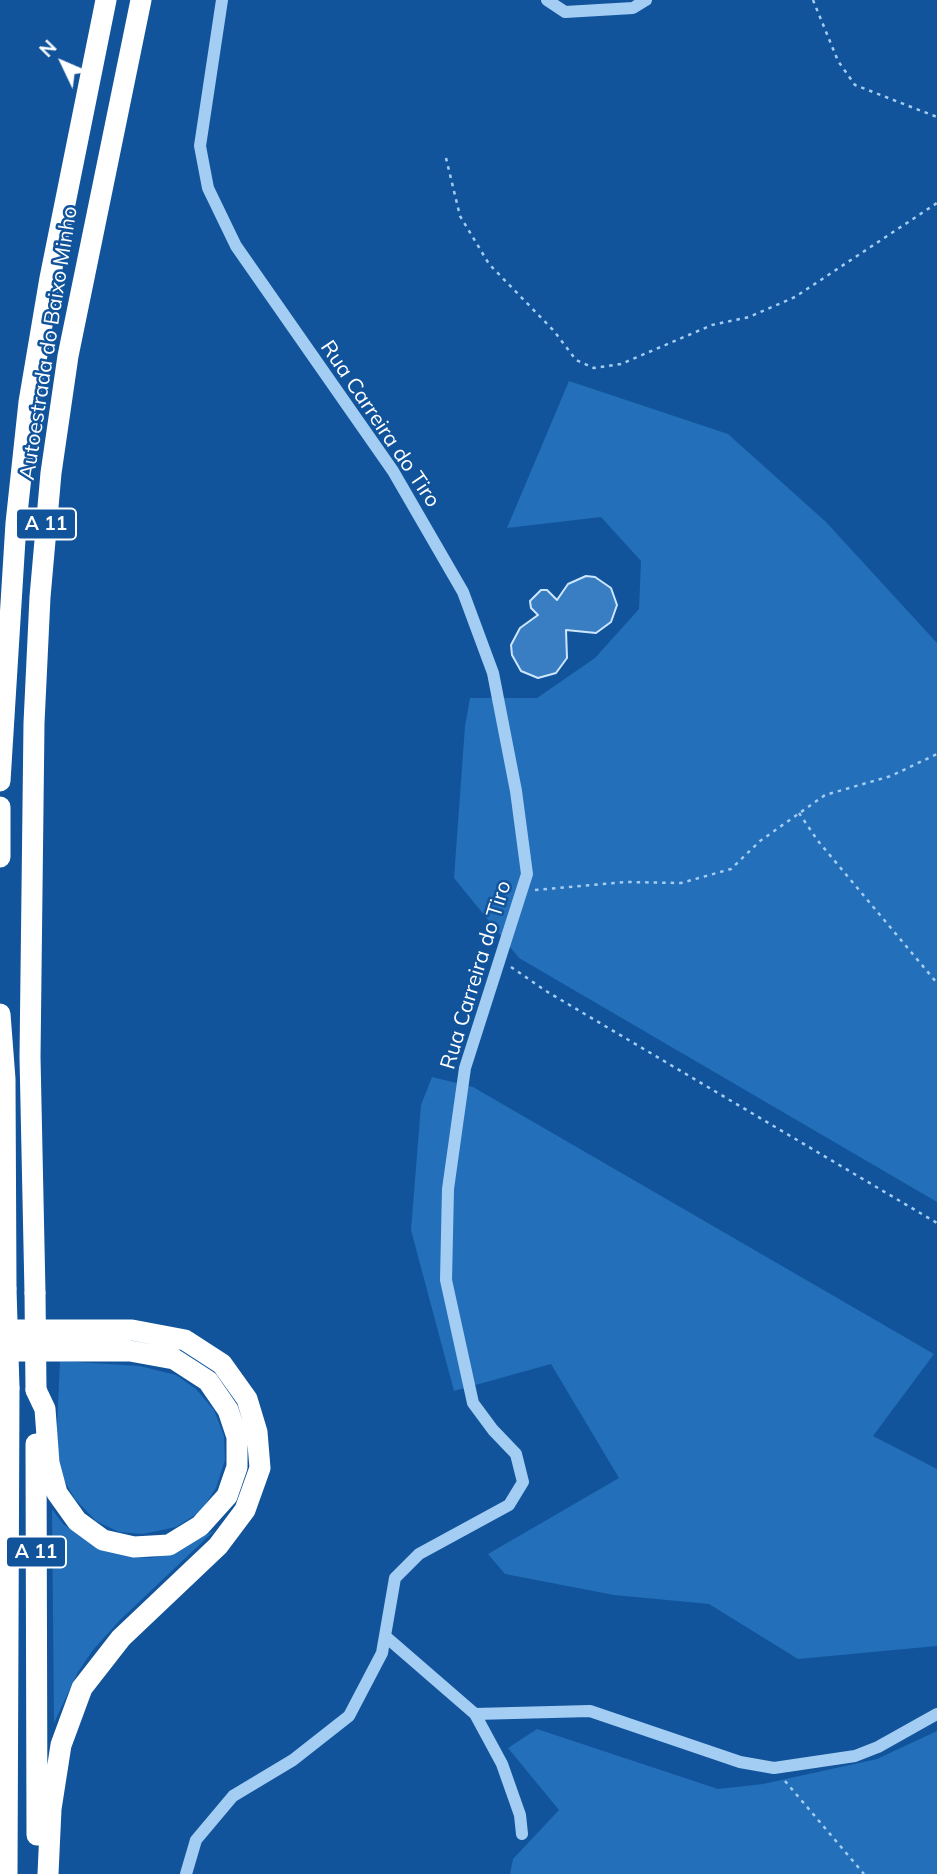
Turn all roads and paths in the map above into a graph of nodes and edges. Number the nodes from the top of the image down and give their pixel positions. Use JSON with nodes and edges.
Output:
{"nodes":[{"id":1,"x":106,"y":0,"type":"edge"},
{"id":2,"x":141,"y":0,"type":"edge"},
{"id":3,"x":222,"y":0,"type":"edge"},
{"id":4,"x":547,"y":0,"type":"edge"},
{"id":5,"x":646,"y":0,"type":"edge"},
{"id":6,"x":813,"y":0,"type":"edge"},
{"id":7,"x":937,"y":117,"type":"edge"},
{"id":8,"x":446,"y":158,"type":"dead end"},
{"id":9,"x":937,"y":203,"type":"edge"},
{"id":10,"x":937,"y":754,"type":"edge"},
{"id":11,"x":0,"y":781,"type":"edge"},
{"id":12,"x":0,"y":807,"type":"edge"},
{"id":13,"x":799,"y":813,"type":"junction"},
{"id":14,"x":0,"y":857,"type":"edge"},
{"id":15,"x":522,"y":890,"type":"junction"},
{"id":16,"x":500,"y":959,"type":"junction"},
{"id":17,"x":937,"y":983,"type":"edge"},
{"id":18,"x":0,"y":1014,"type":"edge"},
{"id":19,"x":937,"y":1223,"type":"edge"},
{"id":20,"x":0,"y":1330,"type":"edge"},
{"id":21,"x":0,"y":1351,"type":"edge"},
{"id":22,"x":36,"y":1390,"type":"junction"},
{"id":23,"x":385,"y":1636,"type":"junction"},
{"id":24,"x":475,"y":1714,"type":"junction"},
{"id":25,"x":937,"y":1714,"type":"edge"},
{"id":26,"x":774,"y":1768,"type":"junction"},
{"id":27,"x":0,"y":1810,"type":"edge"},
{"id":28,"x":522,"y":1834,"type":"dead end"},
{"id":29,"x":7,"y":1851,"type":"junction"},
{"id":30,"x":7,"y":1874,"type":"edge"},
{"id":31,"x":37,"y":1874,"type":"edge"},
{"id":32,"x":48,"y":1874,"type":"edge"},
{"id":33,"x":186,"y":1874,"type":"edge"},
{"id":34,"x":864,"y":1874,"type":"edge"}],
"edges":[{"from":1,"to":11,"type":"highway","name":"Autoestrada do Baixo Minho","number":"A 11"},
{"from":2,"to":22,"type":"highway","name":"Autoestrada do Baixo Minho","number":"A 11","bridge":true},
{"from":3,"to":15,"type":"street","name":"Rua Carreira do Tiro"},
{"from":4,"to":5,"type":"street"},
{"from":6,"to":7,"type":"path"},
{"from":8,"to":9,"type":"path"},
{"from":10,"to":13,"type":"path"},
{"from":12,"to":14,"type":"highway"},
{"from":13,"to":15,"type":"path"},
{"from":13,"to":17,"type":"path"},
{"from":15,"to":16,"type":"street","name":"Rua Carreira do Tiro"},
{"from":16,"to":19,"type":"path"},
{"from":16,"to":23,"type":"street","name":"Rua Carreira do Tiro"},
{"from":18,"to":29,"type":"highway","number":"A 11","bridge":true},
{"from":20,"to":32,"type":"highway"},
{"from":21,"to":22,"type":"highway"},
{"from":22,"to":31,"type":"highway","name":"Autoestrada do Baixo Minho","number":"A 11"},
{"from":23,"to":24,"type":"street"},
{"from":23,"to":33,"type":"street","name":"Rua Carreira do Tiro"},
{"from":24,"to":26,"type":"street"},
{"from":24,"to":28,"type":"street"},
{"from":25,"to":26,"type":"street"},
{"from":26,"to":34,"type":"path"},
{"from":27,"to":29,"type":"highway"},
{"from":29,"to":30,"type":"highway","number":"A 11"}]}
